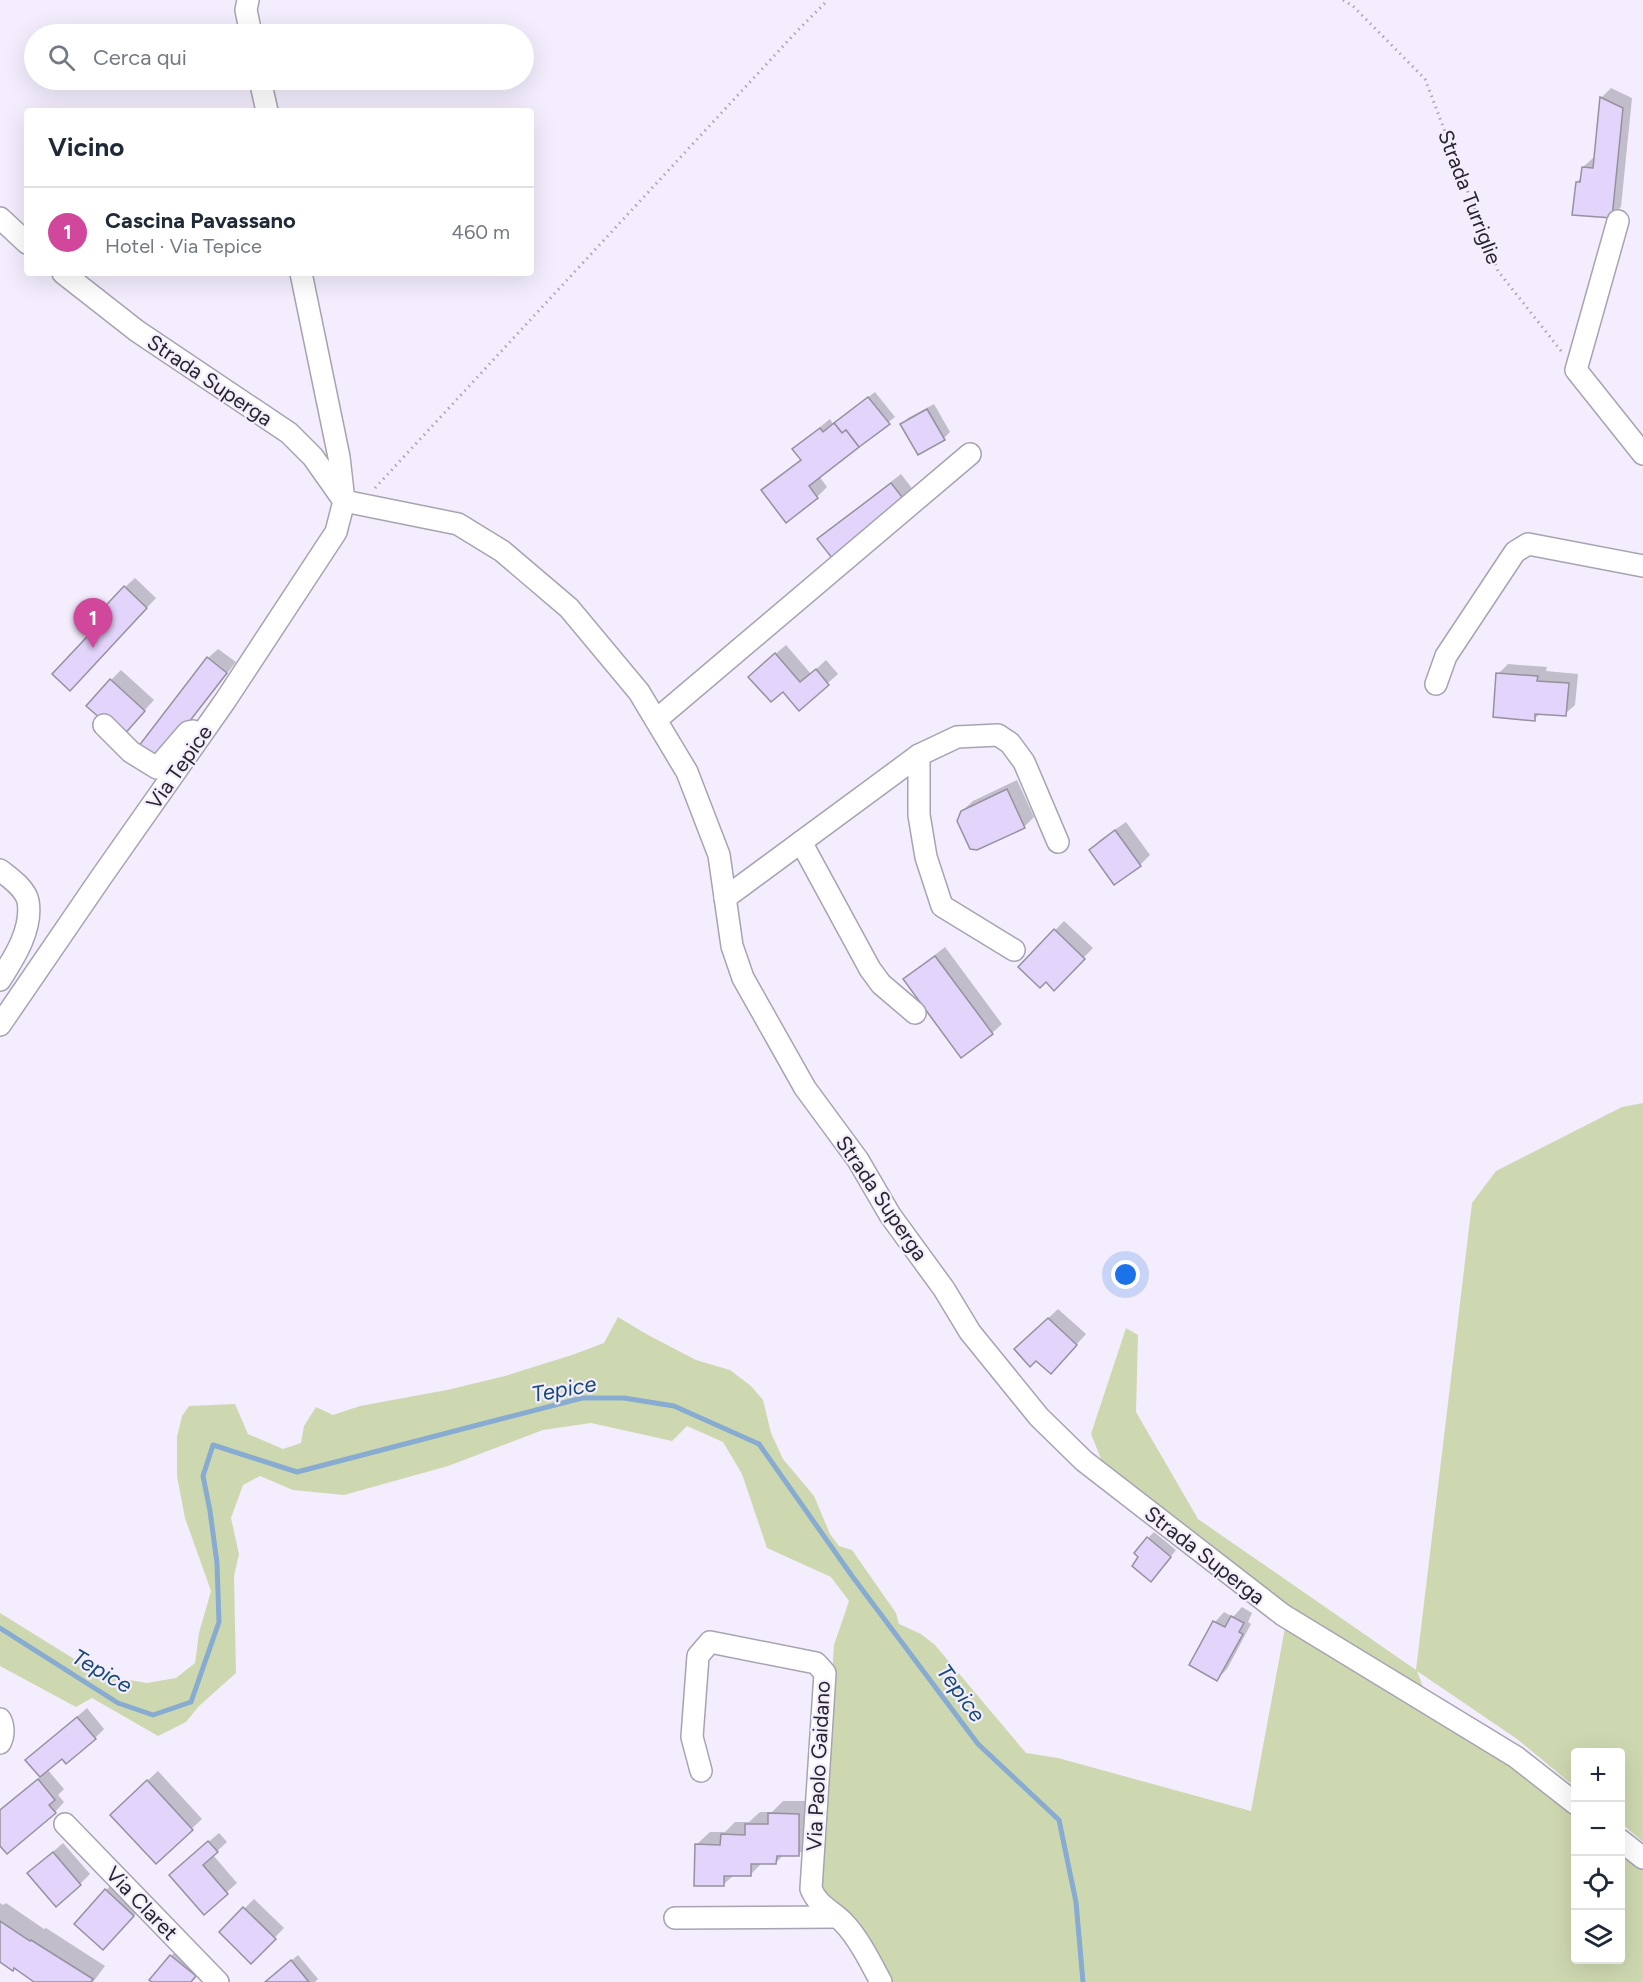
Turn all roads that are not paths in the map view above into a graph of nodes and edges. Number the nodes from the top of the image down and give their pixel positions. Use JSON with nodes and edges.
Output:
{"nodes":[{"id":1,"x":248,"y":0,"type":"edge"},
{"id":2,"x":249,"y":24,"type":"edge"},
{"id":3,"x":262,"y":90,"type":"edge"},
{"id":4,"x":266,"y":108,"type":"edge"},
{"id":5,"x":0,"y":218,"type":"edge"},
{"id":6,"x":1618,"y":221,"type":"dead end"},
{"id":7,"x":24,"y":240,"type":"edge"},
{"id":8,"x":67,"y":276,"type":"edge"},
{"id":9,"x":302,"y":276,"type":"edge"},
{"id":10,"x":970,"y":454,"type":"dead end"},
{"id":11,"x":1643,"y":454,"type":"edge"},
{"id":12,"x":352,"y":503,"type":"junction"},
{"id":13,"x":1643,"y":566,"type":"edge"},
{"id":14,"x":1436,"y":684,"type":"dead end"},
{"id":15,"x":656,"y":720,"type":"junction"},
{"id":16,"x":104,"y":725,"type":"dead end"},
{"id":17,"x":200,"y":737,"type":"junction"},
{"id":18,"x":919,"y":755,"type":"junction"},
{"id":19,"x":1058,"y":842,"type":"dead end"},
{"id":20,"x":801,"y":843,"type":"junction"},
{"id":21,"x":0,"y":870,"type":"edge"},
{"id":22,"x":725,"y":898,"type":"junction"},
{"id":23,"x":1014,"y":950,"type":"dead end"},
{"id":24,"x":0,"y":980,"type":"edge"},
{"id":25,"x":915,"y":1013,"type":"dead end"},
{"id":26,"x":0,"y":1025,"type":"edge"},
{"id":27,"x":0,"y":1719,"type":"edge"},
{"id":28,"x":0,"y":1743,"type":"edge"},
{"id":29,"x":701,"y":1771,"type":"dead end"},
{"id":30,"x":1572,"y":1802,"type":"edge"},
{"id":31,"x":65,"y":1824,"type":"dead end"},
{"id":32,"x":1625,"y":1844,"type":"edge"},
{"id":33,"x":1643,"y":1858,"type":"edge"},
{"id":34,"x":837,"y":1917,"type":"junction"},
{"id":35,"x":675,"y":1918,"type":"dead end"},
{"id":36,"x":218,"y":1982,"type":"edge"},
{"id":37,"x":881,"y":1982,"type":"edge"}],
"edges":[{"from":1,"to":2,"type":"street"},
{"from":3,"to":4,"type":"street"},
{"from":5,"to":7,"type":"street"},
{"from":6,"to":11,"type":"street"},
{"from":8,"to":12,"type":"street","name":"Strada Superga"},
{"from":9,"to":12,"type":"street"},
{"from":10,"to":15,"type":"street"},
{"from":12,"to":15,"type":"street","name":"Strada Superga"},
{"from":12,"to":17,"type":"street","name":"Via Tepice"},
{"from":13,"to":14,"type":"street"},
{"from":15,"to":22,"type":"street","name":"Strada Superga"},
{"from":16,"to":17,"type":"street"},
{"from":17,"to":26,"type":"street","name":"Via Tepice"},
{"from":18,"to":19,"type":"street"},
{"from":18,"to":20,"type":"street"},
{"from":18,"to":23,"type":"street"},
{"from":20,"to":22,"type":"street"},
{"from":20,"to":25,"type":"street"},
{"from":21,"to":24,"type":"street"},
{"from":22,"to":30,"type":"street","name":"Strada Superga"},
{"from":27,"to":28,"type":"street"},
{"from":29,"to":34,"type":"street","name":"Via Paolo Gaidano"},
{"from":31,"to":36,"type":"street","name":"Via Claret"},
{"from":32,"to":33,"type":"street"},
{"from":34,"to":35,"type":"street"},
{"from":34,"to":37,"type":"street","name":"Via Paolo Gaidano"}]}
